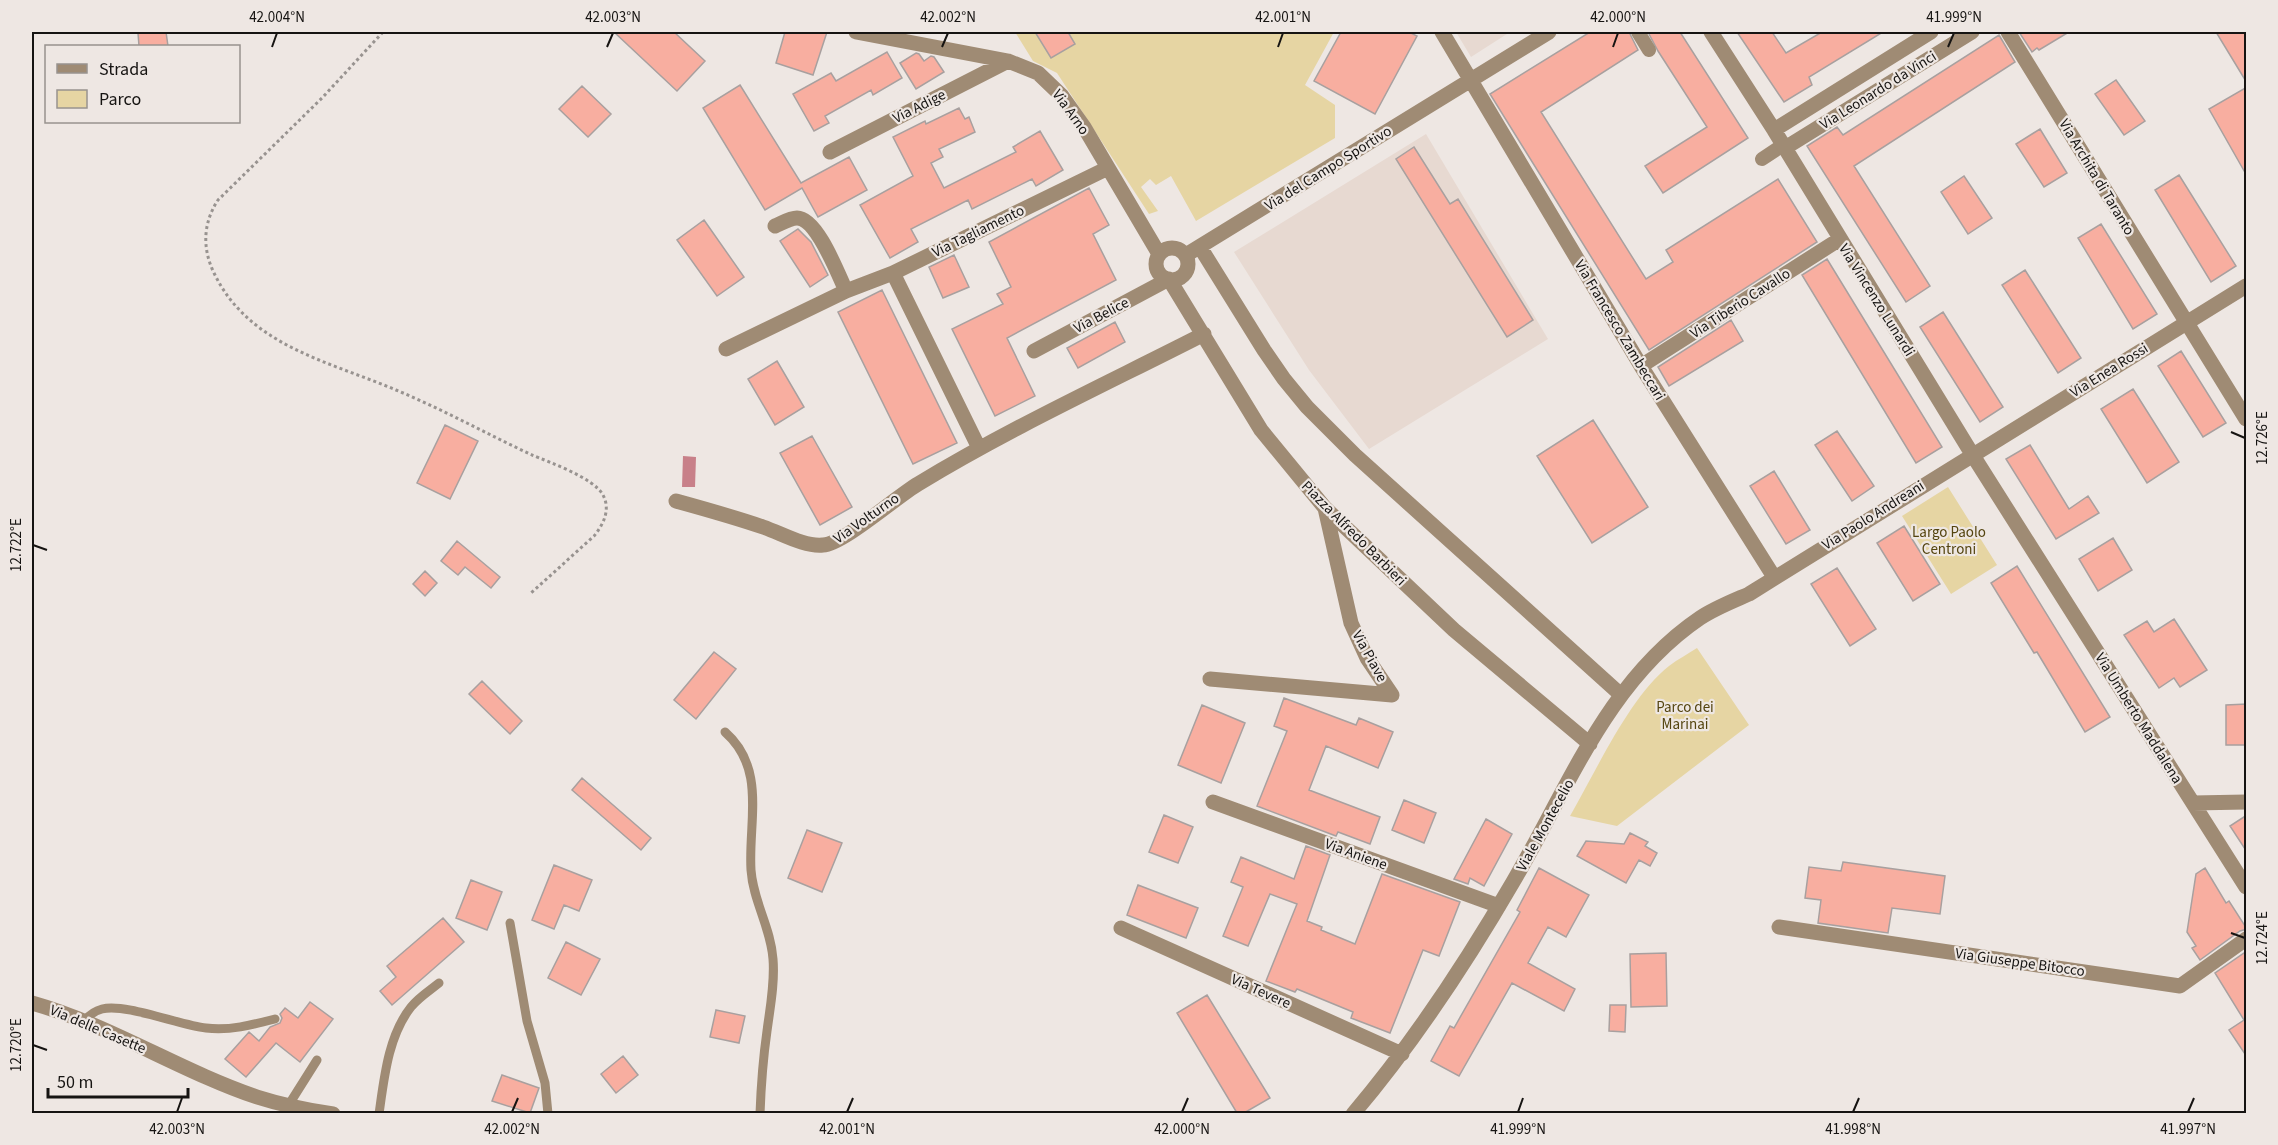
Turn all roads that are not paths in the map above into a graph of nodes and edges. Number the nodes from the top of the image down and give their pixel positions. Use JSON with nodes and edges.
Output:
{"nodes":[{"id":1,"x":856,"y":32,"type":"edge"},
{"id":2,"x":1442,"y":32,"type":"edge"},
{"id":3,"x":1549,"y":32,"type":"edge"},
{"id":4,"x":1638,"y":32,"type":"edge"},
{"id":5,"x":1711,"y":32,"type":"edge"},
{"id":6,"x":1931,"y":32,"type":"edge"},
{"id":7,"x":1972,"y":32,"type":"edge"},
{"id":8,"x":2008,"y":32,"type":"edge"},
{"id":9,"x":1649,"y":50,"type":"dead end"},
{"id":10,"x":1008,"y":61,"type":"junction"},
{"id":11,"x":1470,"y":80,"type":"junction"},
{"id":12,"x":1774,"y":130,"type":"junction"},
{"id":13,"x":1784,"y":146,"type":"junction"},
{"id":14,"x":830,"y":152,"type":"dead end"},
{"id":15,"x":1762,"y":159,"type":"dead end"},
{"id":16,"x":1108,"y":168,"type":"junction"},
{"id":17,"x":775,"y":226,"type":"dead end"},
{"id":18,"x":1840,"y":239,"type":"junction"},
{"id":19,"x":1200,"y":247,"type":"junction"},
{"id":20,"x":1160,"y":255,"type":"junction"},
{"id":21,"x":1186,"y":255,"type":"junction"},
{"id":22,"x":893,"y":273,"type":"junction"},
{"id":23,"x":1169,"y":279,"type":"junction"},
{"id":24,"x":2247,"y":286,"type":"edge"},
{"id":25,"x":846,"y":291,"type":"junction"},
{"id":26,"x":2186,"y":322,"type":"junction"},
{"id":27,"x":1204,"y":334,"type":"junction"},
{"id":28,"x":726,"y":349,"type":"dead end"},
{"id":29,"x":1034,"y":351,"type":"dead end"},
{"id":30,"x":1641,"y":366,"type":"junction"},
{"id":31,"x":2247,"y":419,"type":"edge"},
{"id":32,"x":980,"y":448,"type":"junction"},
{"id":33,"x":1972,"y":454,"type":"junction"},
{"id":34,"x":676,"y":501,"type":"dead end"},
{"id":35,"x":1324,"y":508,"type":"junction"},
{"id":36,"x":1774,"y":577,"type":"junction"},
{"id":37,"x":1210,"y":679,"type":"dead end"},
{"id":38,"x":1620,"y":694,"type":"junction"},
{"id":39,"x":725,"y":732,"type":"dead end"},
{"id":40,"x":1590,"y":744,"type":"junction"},
{"id":41,"x":1213,"y":802,"type":"dead end"},
{"id":42,"x":2247,"y":802,"type":"edge"},
{"id":43,"x":2193,"y":803,"type":"junction"},
{"id":44,"x":2247,"y":887,"type":"edge"},
{"id":45,"x":1499,"y":906,"type":"junction"},
{"id":46,"x":510,"y":922,"type":"dead end"},
{"id":47,"x":1779,"y":927,"type":"dead end"},
{"id":48,"x":1121,"y":928,"type":"dead end"},
{"id":49,"x":2247,"y":939,"type":"edge"},
{"id":50,"x":439,"y":983,"type":"dead end"},
{"id":51,"x":32,"y":1003,"type":"edge"},
{"id":52,"x":275,"y":1019,"type":"dead end"},
{"id":53,"x":83,"y":1022,"type":"junction"},
{"id":54,"x":1402,"y":1054,"type":"junction"},
{"id":55,"x":317,"y":1060,"type":"dead end"},
{"id":56,"x":288,"y":1106,"type":"junction"},
{"id":57,"x":333,"y":1113,"type":"edge"},
{"id":58,"x":379,"y":1113,"type":"edge"},
{"id":59,"x":548,"y":1113,"type":"edge"},
{"id":60,"x":760,"y":1113,"type":"edge"},
{"id":61,"x":1353,"y":1113,"type":"edge"}],
"edges":[{"from":1,"to":10,"type":"street","name":"Via Arno"},
{"from":2,"to":11,"type":"street","name":"Via Francesco Zambeccari"},
{"from":3,"to":11,"type":"street","name":"Via del Campo Sportivo"},
{"from":4,"to":9,"type":"street"},
{"from":5,"to":12,"type":"street","name":"Via Vincenzo Lunardi"},
{"from":6,"to":12,"type":"street","name":"Via Leonardo da Vinci"},
{"from":7,"to":13,"type":"street","name":"Via Leonardo da Vinci"},
{"from":8,"to":26,"type":"street","name":"Via Archita di Taranto"},
{"from":10,"to":14,"type":"street","name":"Via Adige"},
{"from":10,"to":16,"type":"street","name":"Via Arno"},
{"from":11,"to":19,"type":"street","name":"Via del Campo Sportivo"},
{"from":11,"to":30,"type":"street","name":"Via Francesco Zambeccari"},
{"from":12,"to":13,"type":"street","name":"Via Vincenzo Lunardi"},
{"from":13,"to":15,"type":"street"},
{"from":13,"to":18,"type":"street","name":"Via Vincenzo Lunardi"},
{"from":16,"to":20,"type":"street","name":"Via Arno"},
{"from":16,"to":22,"type":"street","name":"Via Tagliamento"},
{"from":17,"to":25,"type":"street"},
{"from":18,"to":30,"type":"street","name":"Via Tiberio Cavallo"},
{"from":18,"to":33,"type":"street","name":"Via Vincenzo Lunardi"},
{"from":19,"to":21,"type":"street","name":"Via del Campo Sportivo"},
{"from":19,"to":38,"type":"street"},
{"from":20,"to":21,"type":"street"},
{"from":20,"to":23,"type":"street"},
{"from":21,"to":23,"type":"street"},
{"from":22,"to":25,"type":"street","name":"Via Tagliamento"},
{"from":22,"to":32,"type":"street"},
{"from":23,"to":27,"type":"street","name":"Piazza Alfredo Barbieri"},
{"from":23,"to":29,"type":"street","name":"Via Belice"},
{"from":24,"to":26,"type":"street","name":"Via Enea Rossi"},
{"from":25,"to":28,"type":"street","name":"Via Tagliamento"},
{"from":26,"to":31,"type":"street","name":"Via Archita di Taranto"},
{"from":26,"to":33,"type":"street","name":"Via Enea Rossi"},
{"from":27,"to":32,"type":"street","name":"Via Volturno"},
{"from":27,"to":35,"type":"street","name":"Piazza Alfredo Barbieri"},
{"from":30,"to":36,"type":"street","name":"Via Francesco Zambeccari"},
{"from":32,"to":34,"type":"street","name":"Via Volturno"},
{"from":33,"to":36,"type":"street","name":"Via Paolo Andreani"},
{"from":33,"to":43,"type":"street","name":"Via Umberto Maddalena"},
{"from":35,"to":37,"type":"street","name":"Via Piave"},
{"from":35,"to":40,"type":"street","name":"Piazza Alfredo Barbieri"},
{"from":36,"to":38,"type":"street","name":"Viale Montecelio"},
{"from":38,"to":40,"type":"street","name":"Viale Montecelio"},
{"from":39,"to":60,"type":"lane"},
{"from":40,"to":45,"type":"street","name":"Viale Montecelio"},
{"from":41,"to":45,"type":"street","name":"Via Aniene"},
{"from":42,"to":43,"type":"street"},
{"from":43,"to":44,"type":"street","name":"Via Umberto Maddalena"},
{"from":45,"to":54,"type":"street","name":"Viale Montecelio"},
{"from":46,"to":59,"type":"lane"},
{"from":47,"to":49,"type":"street","name":"Via Giuseppe Bitocco"},
{"from":48,"to":54,"type":"street","name":"Via Tevere"},
{"from":50,"to":58,"type":"lane"},
{"from":51,"to":53,"type":"street","name":"Via delle Casette"},
{"from":52,"to":53,"type":"lane"},
{"from":53,"to":56,"type":"street","name":"Via delle Casette"},
{"from":54,"to":61,"type":"street","name":"Viale Montecelio"},
{"from":55,"to":56,"type":"lane"},
{"from":56,"to":57,"type":"street","name":"Via delle Casette"}]}
